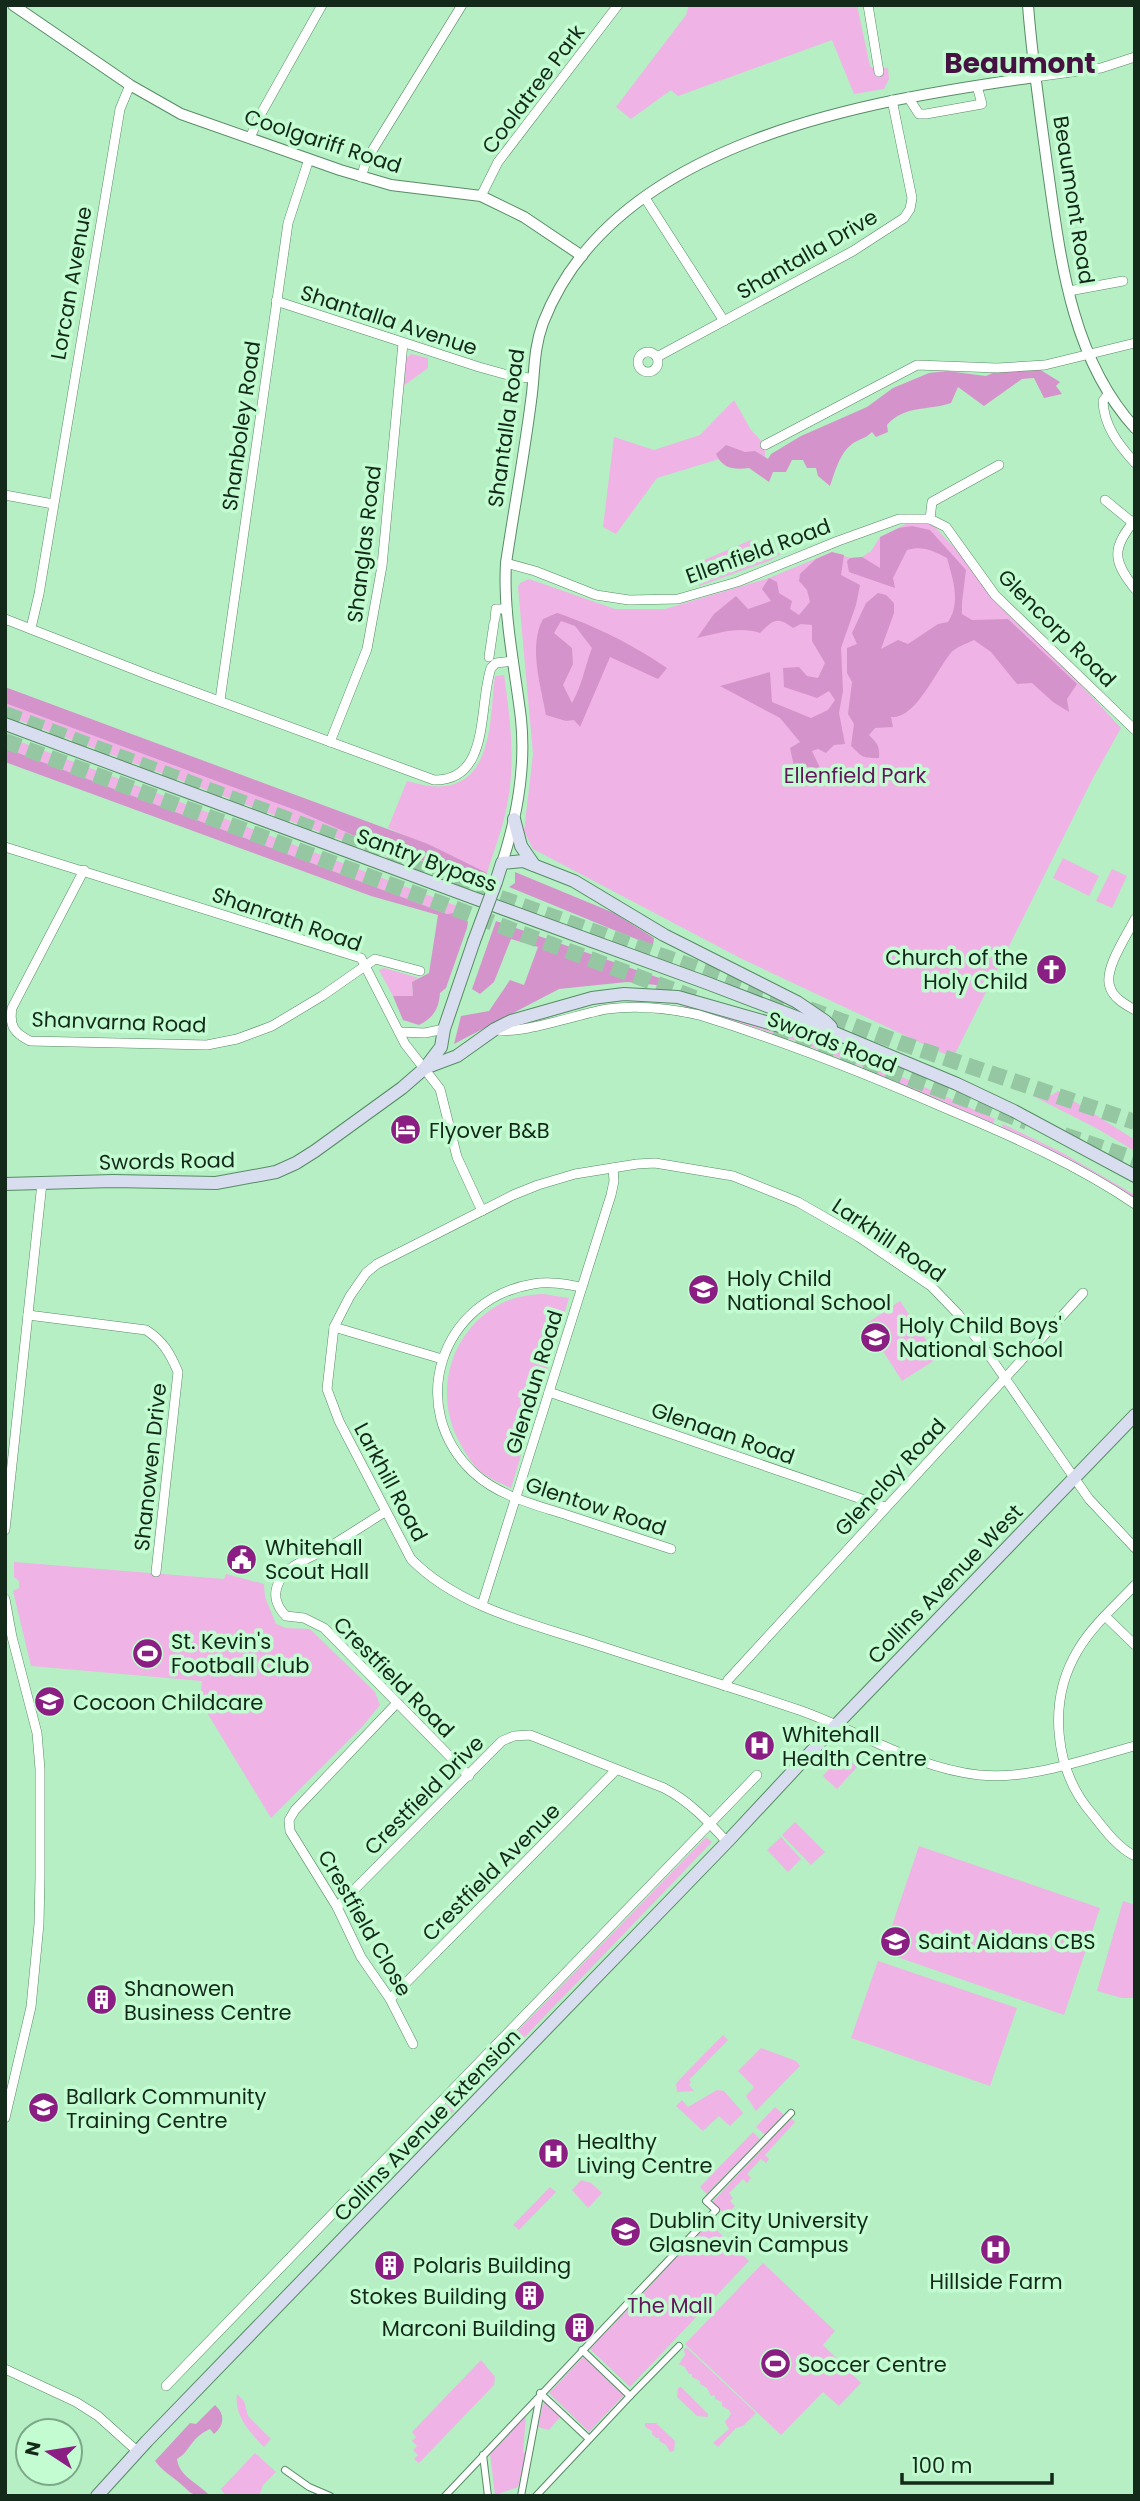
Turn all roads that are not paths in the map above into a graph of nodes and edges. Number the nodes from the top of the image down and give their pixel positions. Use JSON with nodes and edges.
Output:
{"nodes":[{"id":1,"x":322,"y":5,"type":"edge"},
{"id":2,"x":462,"y":5,"type":"edge"},
{"id":3,"x":618,"y":5,"type":"edge"},
{"id":4,"x":868,"y":5,"type":"edge"},
{"id":5,"x":1028,"y":5,"type":"edge"},
{"id":6,"x":19,"y":7,"type":"edge"},
{"id":7,"x":1135,"y":57,"type":"edge"},
{"id":8,"x":879,"y":72,"type":"dead end"},
{"id":9,"x":1035,"y":77,"type":"junction"},
{"id":10,"x":130,"y":85,"type":"junction"},
{"id":11,"x":977,"y":86,"type":"junction"},
{"id":12,"x":908,"y":97,"type":"junction"},
{"id":13,"x":892,"y":100,"type":"junction"},
{"id":14,"x":250,"y":138,"type":"junction"},
{"id":15,"x":309,"y":159,"type":"junction"},
{"id":16,"x":361,"y":177,"type":"junction"},
{"id":17,"x":481,"y":196,"type":"junction"},
{"id":18,"x":645,"y":198,"type":"junction"},
{"id":19,"x":582,"y":256,"type":"junction"},
{"id":20,"x":1123,"y":281,"type":"dead end"},
{"id":21,"x":1069,"y":291,"type":"junction"},
{"id":22,"x":276,"y":301,"type":"junction"},
{"id":23,"x":724,"y":321,"type":"junction"},
{"id":24,"x":403,"y":343,"type":"junction"},
{"id":25,"x":1135,"y":343,"type":"edge"},
{"id":26,"x":1090,"y":356,"type":"junction"},
{"id":27,"x":657,"y":357,"type":"dead end"},
{"id":28,"x":531,"y":378,"type":"junction"},
{"id":29,"x":1109,"y":393,"type":"junction"},
{"id":30,"x":1135,"y":428,"type":"edge"},
{"id":31,"x":765,"y":445,"type":"dead end"},
{"id":32,"x":1135,"y":463,"type":"edge"},
{"id":33,"x":999,"y":464,"type":"dead end"},
{"id":34,"x":5,"y":495,"type":"edge"},
{"id":35,"x":1105,"y":500,"type":"dead end"},
{"id":36,"x":53,"y":504,"type":"junction"},
{"id":37,"x":930,"y":519,"type":"junction"},
{"id":38,"x":1134,"y":521,"type":"edge"},
{"id":39,"x":506,"y":563,"type":"junction"},
{"id":40,"x":1135,"y":589,"type":"edge"},
{"id":41,"x":508,"y":609,"type":"junction"},
{"id":42,"x":5,"y":619,"type":"edge"},
{"id":43,"x":31,"y":628,"type":"junction"},
{"id":44,"x":492,"y":634,"type":"junction"},
{"id":45,"x":510,"y":634,"type":"junction"},
{"id":46,"x":489,"y":657,"type":"dead end"},
{"id":47,"x":513,"y":661,"type":"junction"},
{"id":48,"x":220,"y":700,"type":"junction"},
{"id":49,"x":5,"y":724,"type":"edge"},
{"id":50,"x":1135,"y":730,"type":"edge"},
{"id":51,"x":330,"y":743,"type":"junction"},
{"id":52,"x":514,"y":819,"type":"junction"},
{"id":53,"x":5,"y":847,"type":"edge"},
{"id":54,"x":502,"y":863,"type":"junction"},
{"id":55,"x":535,"y":865,"type":"junction"},
{"id":56,"x":84,"y":870,"type":"junction"},
{"id":57,"x":1135,"y":919,"type":"edge"},
{"id":58,"x":366,"y":964,"type":"junction"},
{"id":59,"x":421,"y":971,"type":"dead end"},
{"id":60,"x":1135,"y":1010,"type":"edge"},
{"id":61,"x":495,"y":1028,"type":"junction"},
{"id":62,"x":444,"y":1029,"type":"junction"},
{"id":63,"x":399,"y":1032,"type":"junction"},
{"id":64,"x":835,"y":1033,"type":"junction"},
{"id":65,"x":425,"y":1068,"type":"junction"},
{"id":66,"x":613,"y":1168,"type":"junction"},
{"id":67,"x":1135,"y":1176,"type":"edge"},
{"id":68,"x":42,"y":1183,"type":"junction"},
{"id":69,"x":5,"y":1184,"type":"edge"},
{"id":70,"x":1135,"y":1204,"type":"edge"},
{"id":71,"x":482,"y":1211,"type":"junction"},
{"id":72,"x":581,"y":1287,"type":"junction"},
{"id":73,"x":1083,"y":1293,"type":"dead end"},
{"id":74,"x":28,"y":1315,"type":"junction"},
{"id":75,"x":334,"y":1327,"type":"junction"},
{"id":76,"x":442,"y":1359,"type":"junction"},
{"id":77,"x":1006,"y":1379,"type":"junction"},
{"id":78,"x":549,"y":1392,"type":"junction"},
{"id":79,"x":1135,"y":1415,"type":"edge"},
{"id":80,"x":8,"y":1473,"type":"edge"},
{"id":81,"x":1074,"y":1479,"type":"junction"},
{"id":82,"x":517,"y":1499,"type":"junction"},
{"id":83,"x":885,"y":1507,"type":"junction"},
{"id":84,"x":385,"y":1512,"type":"junction"},
{"id":85,"x":5,"y":1530,"type":"edge"},
{"id":86,"x":1135,"y":1548,"type":"edge"},
{"id":87,"x":671,"y":1549,"type":"dead end"},
{"id":88,"x":156,"y":1572,"type":"dead end"},
{"id":89,"x":1135,"y":1585,"type":"edge"},
{"id":90,"x":5,"y":1599,"type":"edge"},
{"id":91,"x":482,"y":1605,"type":"junction"},
{"id":92,"x":1105,"y":1616,"type":"junction"},
{"id":93,"x":1135,"y":1645,"type":"edge"},
{"id":94,"x":725,"y":1686,"type":"junction"},
{"id":95,"x":396,"y":1704,"type":"junction"},
{"id":96,"x":836,"y":1724,"type":"junction"},
{"id":97,"x":1135,"y":1746,"type":"edge"},
{"id":98,"x":1064,"y":1765,"type":"junction"},
{"id":99,"x":616,"y":1770,"type":"junction"},
{"id":100,"x":757,"y":1775,"type":"dead end"},
{"id":101,"x":469,"y":1776,"type":"junction"},
{"id":102,"x":784,"y":1780,"type":"joint"},
{"id":103,"x":710,"y":1823,"type":"junction"},
{"id":104,"x":727,"y":1842,"type":"junction"},
{"id":105,"x":1135,"y":1856,"type":"edge"},
{"id":106,"x":337,"y":1907,"type":"junction"},
{"id":107,"x":390,"y":1999,"type":"junction"},
{"id":108,"x":413,"y":2044,"type":"dead end"},
{"id":109,"x":791,"y":2113,"type":"dead end"},
{"id":110,"x":5,"y":2119,"type":"edge"},
{"id":111,"x":679,"y":2346,"type":"dead end"},
{"id":112,"x":582,"y":2350,"type":"junction"},
{"id":113,"x":5,"y":2369,"type":"edge"},
{"id":114,"x":166,"y":2386,"type":"dead end"},
{"id":115,"x":540,"y":2393,"type":"junction"},
{"id":116,"x":630,"y":2396,"type":"junction"},
{"id":117,"x":589,"y":2439,"type":"junction"},
{"id":118,"x":138,"y":2451,"type":"junction"},
{"id":119,"x":483,"y":2455,"type":"junction"},
{"id":120,"x":285,"y":2470,"type":"dead end"},
{"id":121,"x":97,"y":2496,"type":"edge"},
{"id":122,"x":330,"y":2496,"type":"edge"},
{"id":123,"x":445,"y":2496,"type":"edge"},
{"id":124,"x":488,"y":2496,"type":"edge"},
{"id":125,"x":521,"y":2496,"type":"edge"},
{"id":126,"x":536,"y":2496,"type":"edge"}],
"edges":[{"from":1,"to":14,"type":"street"},
{"from":2,"to":16,"type":"street"},
{"from":3,"to":17,"type":"street","name":"Coolatree Park"},
{"from":4,"to":8,"type":"street"},
{"from":5,"to":9,"type":"street","name":"Beaumont Road"},
{"from":6,"to":10,"type":"street"},
{"from":7,"to":9,"type":"street"},
{"from":9,"to":11,"type":"street","name":"Shantalla Road"},
{"from":9,"to":21,"type":"street","name":"Beaumont Road"},
{"from":10,"to":14,"type":"street","name":"Coolgariff Road"},
{"from":10,"to":36,"type":"street","name":"Lorcan Avenue"},
{"from":11,"to":12,"type":"street","name":"Shantalla Road"},
{"from":11,"to":12,"type":"street"},
{"from":12,"to":13,"type":"street","name":"Shantalla Road"},
{"from":13,"to":18,"type":"street","name":"Shantalla Road"},
{"from":13,"to":23,"type":"street","name":"Shantalla Drive"},
{"from":14,"to":15,"type":"street","name":"Coolgariff Road"},
{"from":15,"to":16,"type":"street","name":"Coolgariff Road"},
{"from":15,"to":22,"type":"street","name":"Shanboley Road"},
{"from":16,"to":17,"type":"street","name":"Coolgariff Road"},
{"from":17,"to":19,"type":"street","name":"Coolgariff Road"},
{"from":18,"to":19,"type":"street","name":"Shantalla Road"},
{"from":18,"to":23,"type":"street"},
{"from":19,"to":28,"type":"street","name":"Shantalla Road"},
{"from":20,"to":21,"type":"street"},
{"from":21,"to":26,"type":"street","name":"Beaumont Road"},
{"from":22,"to":24,"type":"street","name":"Shantalla Avenue"},
{"from":22,"to":48,"type":"street","name":"Shanboley Road"},
{"from":23,"to":27,"type":"street","name":"Shantalla Drive"},
{"from":24,"to":28,"type":"street","name":"Shantalla Avenue"},
{"from":24,"to":51,"type":"street","name":"Shanglas Road"},
{"from":25,"to":26,"type":"street"},
{"from":26,"to":29,"type":"street","name":"Beaumont Road"},
{"from":26,"to":31,"type":"street"},
{"from":28,"to":39,"type":"street","name":"Shantalla Road"},
{"from":29,"to":30,"type":"street","name":"Beaumont Road"},
{"from":29,"to":32,"type":"street"},
{"from":33,"to":37,"type":"street"},
{"from":34,"to":36,"type":"street"},
{"from":35,"to":38,"type":"street"},
{"from":36,"to":43,"type":"street","name":"Lorcan Avenue"},
{"from":37,"to":39,"type":"street","name":"Ellenfield Road"},
{"from":37,"to":50,"type":"street","name":"Glencorp Road"},
{"from":38,"to":40,"type":"street"},
{"from":39,"to":41,"type":"street","name":"Shantalla Road"},
{"from":41,"to":44,"type":"street"},
{"from":41,"to":45,"type":"street","name":"Shantalla Road"},
{"from":42,"to":43,"type":"street"},
{"from":43,"to":48,"type":"street"},
{"from":44,"to":45,"type":"street"},
{"from":44,"to":46,"type":"street"},
{"from":45,"to":47,"type":"street","name":"Shantalla Road"},
{"from":47,"to":51,"type":"street"},
{"from":47,"to":52,"type":"street","name":"Shantalla Road"},
{"from":48,"to":51,"type":"street"},
{"from":49,"to":64,"type":"main road","name":"Santry Bypass"},
{"from":52,"to":54,"type":"street","name":"Shantalla Road"},
{"from":52,"to":55,"type":"main road"},
{"from":53,"to":56,"type":"street","name":"Shanrath Road"},
{"from":54,"to":55,"type":"main road","name":"Swords Road"},
{"from":54,"to":62,"type":"main road","name":"Shantalla Road","bridge":true},
{"from":55,"to":64,"type":"main road","name":"Swords Road"},
{"from":56,"to":58,"type":"street","name":"Shanrath Road"},
{"from":56,"to":58,"type":"street","name":"Shanvarna Road"},
{"from":57,"to":60,"type":"street"},
{"from":58,"to":59,"type":"street"},
{"from":58,"to":63,"type":"street","name":"Shanrath Road"},
{"from":61,"to":64,"type":"main road","name":"Swords Road"},
{"from":61,"to":65,"type":"main road","name":"Swords Road"},
{"from":61,"to":70,"type":"street","name":"Swords Road"},
{"from":62,"to":63,"type":"street"},
{"from":62,"to":65,"type":"main road","name":"Shantalla Road"},
{"from":63,"to":65,"type":"street","name":"Shanrath Road"},
{"from":64,"to":67,"type":"main road","name":"Swords Road"},
{"from":65,"to":68,"type":"main road","name":"Swords Road"},
{"from":65,"to":71,"type":"street"},
{"from":66,"to":71,"type":"street","name":"Larkhill Road"},
{"from":66,"to":72,"type":"street","name":"Glendun Road"},
{"from":66,"to":77,"type":"street","name":"Larkhill Road"},
{"from":68,"to":69,"type":"main road","name":"Swords Road"},
{"from":68,"to":74,"type":"street"},
{"from":71,"to":75,"type":"street","name":"Larkhill Road"},
{"from":72,"to":76,"type":"street","name":"Glentow Road"},
{"from":72,"to":78,"type":"street","name":"Glendun Road"},
{"from":73,"to":77,"type":"street","name":"Glencloy Road"},
{"from":74,"to":80,"type":"street"},
{"from":74,"to":88,"type":"street","name":"Shanowen Drive"},
{"from":75,"to":76,"type":"street"},
{"from":75,"to":84,"type":"street","name":"Larkhill Road"},
{"from":76,"to":82,"type":"street","name":"Glentow Road"},
{"from":77,"to":81,"type":"street","name":"Larkhill Road"},
{"from":77,"to":83,"type":"street","name":"Glencloy Road"},
{"from":78,"to":82,"type":"street","name":"Glendun Road"},
{"from":78,"to":83,"type":"street","name":"Glenaan Road"},
{"from":79,"to":81,"type":"main road","name":"Collins Avenue West"},
{"from":80,"to":85,"type":"street"},
{"from":81,"to":86,"type":"street","name":"Larkhill Road"},
{"from":81,"to":96,"type":"main road","name":"Collins Avenue West"},
{"from":82,"to":87,"type":"street","name":"Glentow Road"},
{"from":82,"to":91,"type":"street","name":"Glendun Road"},
{"from":83,"to":94,"type":"street","name":"Glencloy Road"},
{"from":84,"to":91,"type":"street","name":"Larkhill Road"},
{"from":84,"to":95,"type":"street","name":"Crestfield Road"},
{"from":89,"to":92,"type":"street"},
{"from":90,"to":110,"type":"street"},
{"from":91,"to":94,"type":"street","name":"Larkhill Road"},
{"from":92,"to":93,"type":"street"},
{"from":92,"to":98,"type":"street"},
{"from":94,"to":96,"type":"street","name":"Larkhill Road"},
{"from":95,"to":101,"type":"street","name":"Crestfield Road"},
{"from":95,"to":106,"type":"street","name":"Crestfield Close"},
{"from":96,"to":98,"type":"street","name":"Larkhill Road"},
{"from":96,"to":102,"type":"main road","name":"Collins Avenue West"},
{"from":97,"to":98,"type":"street","name":"Larkhill Road"},
{"from":98,"to":105,"type":"street"},
{"from":99,"to":101,"type":"street","name":"Crestfield Drive"},
{"from":99,"to":103,"type":"street","name":"Crestfield Drive"},
{"from":99,"to":107,"type":"street","name":"Crestfield Avenue"},
{"from":100,"to":103,"type":"street","name":"Collins Avenue Extension"},
{"from":101,"to":106,"type":"street","name":"Crestfield Drive"},
{"from":102,"to":104,"type":"main road","name":"Collins Avenue Extension"},
{"from":103,"to":104,"type":"street","name":"Crestfield Drive"},
{"from":103,"to":114,"type":"street","name":"Collins Avenue Extension"},
{"from":104,"to":118,"type":"main road","name":"Collins Avenue Extension"},
{"from":106,"to":107,"type":"street","name":"Crestfield Close"},
{"from":107,"to":108,"type":"street","name":"Crestfield Close"},
{"from":109,"to":112,"type":"street"},
{"from":111,"to":116,"type":"street"},
{"from":112,"to":115,"type":"street"},
{"from":112,"to":116,"type":"street"},
{"from":113,"to":118,"type":"street"},
{"from":115,"to":117,"type":"street"},
{"from":115,"to":119,"type":"street"},
{"from":115,"to":125,"type":"street"},
{"from":116,"to":117,"type":"street"},
{"from":117,"to":126,"type":"street"},
{"from":118,"to":121,"type":"main road","name":"Collins Avenue Extension"},
{"from":119,"to":123,"type":"street"},
{"from":119,"to":124,"type":"street"},
{"from":120,"to":122,"type":"street"}]}
